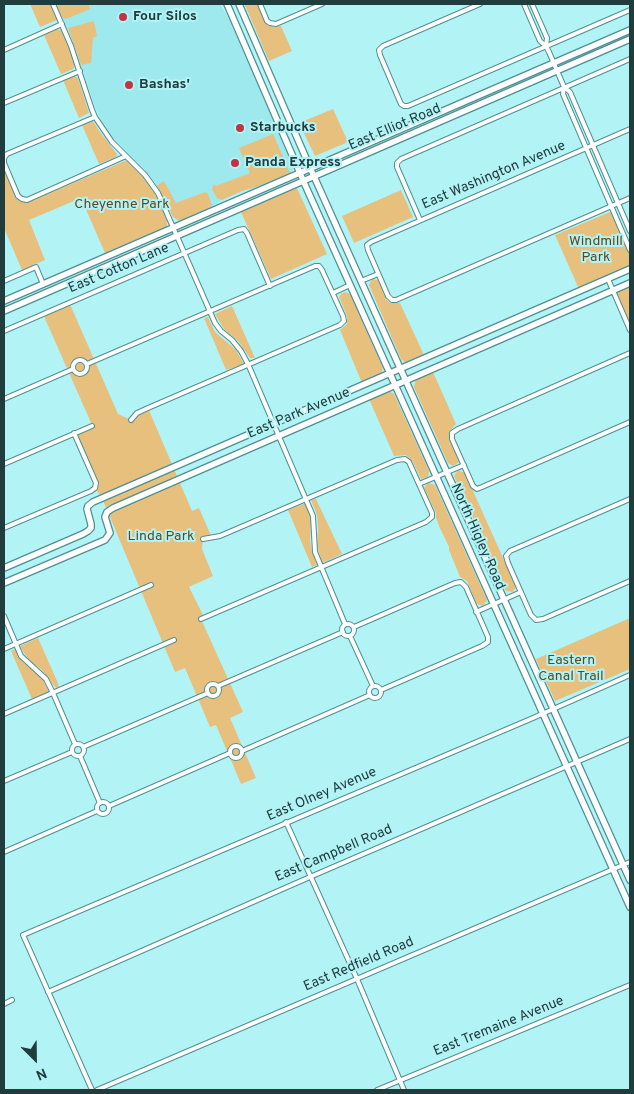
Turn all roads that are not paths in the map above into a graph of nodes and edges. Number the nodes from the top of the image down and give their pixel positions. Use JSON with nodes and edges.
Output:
{"nodes":[{"id":1,"x":53,"y":4,"type":"edge"},
{"id":2,"x":240,"y":4,"type":"edge"},
{"id":3,"x":260,"y":4,"type":"edge"},
{"id":4,"x":322,"y":4,"type":"edge"},
{"id":5,"x":480,"y":4,"type":"edge"},
{"id":6,"x":524,"y":4,"type":"edge"},
{"id":7,"x":532,"y":4,"type":"edge"},
{"id":8,"x":228,"y":6,"type":"edge"},
{"id":9,"x":630,"y":10,"type":"edge"},
{"id":10,"x":62,"y":24,"type":"junction"},
{"id":11,"x":630,"y":30,"type":"edge"},
{"id":12,"x":630,"y":39,"type":"edge"},
{"id":13,"x":546,"y":46,"type":"junction"},
{"id":14,"x":4,"y":50,"type":"edge"},
{"id":15,"x":630,"y":59,"type":"edge"},
{"id":16,"x":555,"y":67,"type":"junction"},
{"id":17,"x":80,"y":71,"type":"junction"},
{"id":18,"x":564,"y":87,"type":"junction"},
{"id":19,"x":4,"y":103,"type":"edge"},
{"id":20,"x":95,"y":117,"type":"junction"},
{"id":21,"x":630,"y":129,"type":"edge"},
{"id":22,"x":593,"y":145,"type":"junction"},
{"id":23,"x":587,"y":148,"type":"junction"},
{"id":24,"x":126,"y":156,"type":"junction"},
{"id":25,"x":4,"y":158,"type":"edge"},
{"id":26,"x":310,"y":168,"type":"junction"},
{"id":27,"x":314,"y":176,"type":"junction"},
{"id":28,"x":302,"y":177,"type":"junction"},
{"id":29,"x":630,"y":198,"type":"edge"},
{"id":30,"x":618,"y":203,"type":"junction"},
{"id":31,"x":612,"y":206,"type":"junction"},
{"id":32,"x":420,"y":220,"type":"junction"},
{"id":33,"x":174,"y":228,"type":"junction"},
{"id":34,"x":630,"y":231,"type":"edge"},
{"id":35,"x":177,"y":236,"type":"junction"},
{"id":36,"x":630,"y":250,"type":"edge"},
{"id":37,"x":184,"y":253,"type":"junction"},
{"id":38,"x":630,"y":269,"type":"edge"},
{"id":39,"x":378,"y":274,"type":"junction"},
{"id":40,"x":608,"y":279,"type":"junction"},
{"id":41,"x":4,"y":281,"type":"edge"},
{"id":42,"x":360,"y":281,"type":"junction"},
{"id":43,"x":630,"y":283,"type":"edge"},
{"id":44,"x":43,"y":284,"type":"junction"},
{"id":45,"x":350,"y":285,"type":"junction"},
{"id":46,"x":270,"y":286,"type":"junction"},
{"id":47,"x":613,"y":291,"type":"junction"},
{"id":48,"x":333,"y":293,"type":"junction"},
{"id":49,"x":4,"y":301,"type":"edge"},
{"id":50,"x":4,"y":311,"type":"edge"},
{"id":51,"x":210,"y":312,"type":"junction"},
{"id":52,"x":630,"y":330,"type":"edge"},
{"id":53,"x":4,"y":331,"type":"edge"},
{"id":54,"x":630,"y":353,"type":"edge"},
{"id":55,"x":87,"y":364,"type":"junction"},
{"id":56,"x":248,"y":364,"type":"junction"},
{"id":57,"x":400,"y":368,"type":"junction"},
{"id":58,"x":73,"y":369,"type":"junction"},
{"id":59,"x":390,"y":373,"type":"junction"},
{"id":60,"x":406,"y":381,"type":"junction"},
{"id":61,"x":396,"y":385,"type":"junction"},
{"id":62,"x":4,"y":399,"type":"edge"},
{"id":63,"x":131,"y":420,"type":"dead end"},
{"id":64,"x":630,"y":422,"type":"edge"},
{"id":65,"x":274,"y":424,"type":"junction"},
{"id":66,"x":92,"y":426,"type":"dead end"},
{"id":67,"x":74,"y":433,"type":"junction"},
{"id":68,"x":279,"y":436,"type":"junction"},
{"id":69,"x":4,"y":464,"type":"edge"},
{"id":70,"x":464,"y":464,"type":"junction"},
{"id":71,"x":447,"y":472,"type":"junction"},
{"id":72,"x":437,"y":476,"type":"junction"},
{"id":73,"x":419,"y":484,"type":"junction"},
{"id":74,"x":306,"y":499,"type":"junction"},
{"id":75,"x":630,"y":500,"type":"edge"},
{"id":76,"x":4,"y":528,"type":"edge"},
{"id":77,"x":203,"y":539,"type":"dead end"},
{"id":78,"x":321,"y":567,"type":"junction"},
{"id":79,"x":4,"y":568,"type":"edge"},
{"id":80,"x":630,"y":581,"type":"edge"},
{"id":81,"x":4,"y":583,"type":"edge"},
{"id":82,"x":151,"y":585,"type":"dead end"},
{"id":83,"x":521,"y":592,"type":"junction"},
{"id":84,"x":504,"y":600,"type":"junction"},
{"id":85,"x":494,"y":604,"type":"junction"},
{"id":86,"x":476,"y":612,"type":"junction"},
{"id":87,"x":4,"y":616,"type":"edge"},
{"id":88,"x":201,"y":619,"type":"dead end"},
{"id":89,"x":345,"y":624,"type":"junction"},
{"id":90,"x":354,"y":627,"type":"junction"},
{"id":91,"x":342,"y":632,"type":"junction"},
{"id":92,"x":350,"y":636,"type":"junction"},
{"id":93,"x":174,"y":640,"type":"dead end"},
{"id":94,"x":16,"y":644,"type":"junction"},
{"id":95,"x":4,"y":649,"type":"edge"},
{"id":96,"x":630,"y":675,"type":"edge"},
{"id":97,"x":218,"y":686,"type":"junction"},
{"id":98,"x":373,"y":686,"type":"junction"},
{"id":99,"x":381,"y":690,"type":"junction"},
{"id":100,"x":53,"y":693,"type":"junction"},
{"id":101,"x":208,"y":693,"type":"junction"},
{"id":102,"x":370,"y":695,"type":"junction"},
{"id":103,"x":553,"y":708,"type":"junction"},
{"id":104,"x":543,"y":713,"type":"junction"},
{"id":105,"x":4,"y":714,"type":"edge"},
{"id":106,"x":630,"y":739,"type":"edge"},
{"id":107,"x":75,"y":744,"type":"junction"},
{"id":108,"x":83,"y":747,"type":"junction"},
{"id":109,"x":242,"y":751,"type":"junction"},
{"id":110,"x":72,"y":752,"type":"junction"},
{"id":111,"x":230,"y":753,"type":"junction"},
{"id":112,"x":80,"y":756,"type":"junction"},
{"id":113,"x":577,"y":762,"type":"junction"},
{"id":114,"x":567,"y":766,"type":"junction"},
{"id":115,"x":4,"y":781,"type":"edge"},
{"id":116,"x":100,"y":803,"type":"junction"},
{"id":117,"x":109,"y":806,"type":"junction"},
{"id":118,"x":97,"y":811,"type":"junction"},
{"id":119,"x":286,"y":822,"type":"junction"},
{"id":120,"x":4,"y":852,"type":"edge"},
{"id":121,"x":630,"y":862,"type":"edge"},
{"id":122,"x":623,"y":864,"type":"junction"},
{"id":123,"x":614,"y":869,"type":"junction"},
{"id":124,"x":310,"y":877,"type":"junction"},
{"id":125,"x":630,"y":880,"type":"edge"},
{"id":126,"x":630,"y":907,"type":"edge"},
{"id":127,"x":357,"y":979,"type":"junction"},
{"id":128,"x":630,"y":985,"type":"edge"},
{"id":129,"x":48,"y":992,"type":"junction"},
{"id":130,"x":12,"y":1000,"type":"dead end"},
{"id":131,"x":4,"y":1004,"type":"edge"},
{"id":132,"x":400,"y":1080,"type":"junction"},
{"id":133,"x":92,"y":1090,"type":"edge"},
{"id":134,"x":97,"y":1090,"type":"edge"},
{"id":135,"x":377,"y":1090,"type":"edge"},
{"id":136,"x":404,"y":1090,"type":"edge"}],
"edges":[{"from":1,"to":10,"type":"street"},
{"from":2,"to":8,"type":"street"},
{"from":2,"to":26,"type":"main road","name":"North Higley Road"},
{"from":3,"to":4,"type":"street"},
{"from":5,"to":13,"type":"street"},
{"from":6,"to":13,"type":"street"},
{"from":7,"to":13,"type":"street"},
{"from":8,"to":28,"type":"main road","name":"North Higley Road"},
{"from":9,"to":13,"type":"street"},
{"from":10,"to":14,"type":"street"},
{"from":10,"to":17,"type":"street"},
{"from":11,"to":16,"type":"main road","name":"East Elliot Road"},
{"from":12,"to":16,"type":"main road","name":"East Elliot Road"},
{"from":13,"to":16,"type":"street"},
{"from":15,"to":18,"type":"street"},
{"from":16,"to":18,"type":"street"},
{"from":16,"to":26,"type":"main road","name":"East Elliot Road"},
{"from":16,"to":27,"type":"main road","name":"East Elliot Road"},
{"from":17,"to":19,"type":"street"},
{"from":17,"to":20,"type":"street"},
{"from":18,"to":22,"type":"street"},
{"from":18,"to":23,"type":"street"},
{"from":18,"to":32,"type":"street"},
{"from":20,"to":24,"type":"street"},
{"from":20,"to":25,"type":"street"},
{"from":21,"to":22,"type":"street","name":"East Washington Avenue"},
{"from":22,"to":23,"type":"street","name":"East Washington Avenue"},
{"from":22,"to":30,"type":"street"},
{"from":23,"to":31,"type":"street"},
{"from":23,"to":32,"type":"street","name":"East Washington Avenue"},
{"from":24,"to":25,"type":"street"},
{"from":24,"to":33,"type":"street"},
{"from":26,"to":27,"type":"main road","name":"North Higley Road"},
{"from":26,"to":28,"type":"main road","name":"East Elliot Road"},
{"from":27,"to":28,"type":"main road","name":"East Elliot Road"},
{"from":27,"to":42,"type":"main road","name":"North Higley Road"},
{"from":28,"to":33,"type":"main road","name":"East Elliot Road"},
{"from":28,"to":35,"type":"main road","name":"East Elliot Road"},
{"from":28,"to":45,"type":"main road","name":"North Higley Road"},
{"from":29,"to":30,"type":"street"},
{"from":30,"to":31,"type":"street"},
{"from":30,"to":34,"type":"street"},
{"from":31,"to":36,"type":"street"},
{"from":31,"to":39,"type":"street"},
{"from":32,"to":39,"type":"street","name":"East Washington Avenue"},
{"from":33,"to":35,"type":"street"},
{"from":33,"to":44,"type":"main road","name":"East Elliot Road"},
{"from":35,"to":37,"type":"street"},
{"from":35,"to":50,"type":"main road","name":"East Elliot Road"},
{"from":37,"to":46,"type":"street","name":"East Cotton Lane"},
{"from":37,"to":51,"type":"street"},
{"from":37,"to":53,"type":"street","name":"East Cotton Lane"},
{"from":38,"to":40,"type":"main road","name":"East Park Avenue"},
{"from":39,"to":42,"type":"street"},
{"from":40,"to":47,"type":"street"},
{"from":40,"to":57,"type":"main road","name":"East Park Avenue"},
{"from":41,"to":44,"type":"street"},
{"from":42,"to":57,"type":"main road","name":"North Higley Road"},
{"from":43,"to":47,"type":"main road","name":"East Park Avenue"},
{"from":44,"to":49,"type":"main road","name":"East Elliot Road"},
{"from":45,"to":48,"type":"street"},
{"from":45,"to":59,"type":"main road","name":"North Higley Road"},
{"from":46,"to":48,"type":"street"},
{"from":46,"to":51,"type":"street"},
{"from":47,"to":52,"type":"street"},
{"from":47,"to":60,"type":"main road","name":"East Park Avenue"},
{"from":48,"to":56,"type":"street"},
{"from":51,"to":55,"type":"street"},
{"from":51,"to":56,"type":"street"},
{"from":54,"to":70,"type":"street"},
{"from":55,"to":58,"type":"street"},
{"from":55,"to":58,"type":"street"},
{"from":56,"to":63,"type":"street"},
{"from":56,"to":65,"type":"street"},
{"from":57,"to":59,"type":"main road","name":"East Park Avenue"},
{"from":57,"to":60,"type":"main road","name":"North Higley Road"},
{"from":58,"to":62,"type":"street"},
{"from":59,"to":61,"type":"main road","name":"North Higley Road"},
{"from":59,"to":65,"type":"main road","name":"East Park Avenue"},
{"from":60,"to":61,"type":"main road","name":"East Park Avenue"},
{"from":60,"to":71,"type":"main road","name":"North Higley Road"},
{"from":61,"to":68,"type":"main road","name":"East Park Avenue"},
{"from":61,"to":72,"type":"main road","name":"North Higley Road"},
{"from":64,"to":70,"type":"street"},
{"from":65,"to":68,"type":"street"},
{"from":65,"to":79,"type":"main road","name":"East Park Avenue"},
{"from":66,"to":67,"type":"street"},
{"from":67,"to":69,"type":"street"},
{"from":67,"to":76,"type":"street"},
{"from":68,"to":74,"type":"street"},
{"from":68,"to":81,"type":"main road","name":"East Park Avenue"},
{"from":70,"to":71,"type":"street"},
{"from":71,"to":72,"type":"street"},
{"from":71,"to":84,"type":"main road","name":"North Higley Road"},
{"from":72,"to":73,"type":"street"},
{"from":72,"to":85,"type":"main road","name":"North Higley Road"},
{"from":73,"to":74,"type":"street"},
{"from":73,"to":78,"type":"street"},
{"from":74,"to":77,"type":"street"},
{"from":74,"to":78,"type":"street"},
{"from":75,"to":83,"type":"street"},
{"from":78,"to":88,"type":"street"},
{"from":78,"to":89,"type":"street"},
{"from":80,"to":83,"type":"street"},
{"from":82,"to":94,"type":"street"},
{"from":83,"to":84,"type":"street"},
{"from":84,"to":85,"type":"street"},
{"from":84,"to":103,"type":"main road","name":"North Higley Road"},
{"from":85,"to":86,"type":"street"},
{"from":85,"to":104,"type":"main road","name":"North Higley Road"},
{"from":86,"to":90,"type":"street"},
{"from":86,"to":99,"type":"street"},
{"from":87,"to":94,"type":"street"},
{"from":89,"to":90,"type":"street"},
{"from":89,"to":91,"type":"street"},
{"from":90,"to":92,"type":"street"},
{"from":91,"to":92,"type":"street"},
{"from":91,"to":97,"type":"street"},
{"from":92,"to":98,"type":"street"},
{"from":93,"to":100,"type":"street"},
{"from":94,"to":95,"type":"street"},
{"from":94,"to":100,"type":"street"},
{"from":96,"to":103,"type":"street","name":"East Olney Avenue"},
{"from":97,"to":101,"type":"street"},
{"from":97,"to":101,"type":"street"},
{"from":98,"to":99,"type":"street"},
{"from":98,"to":102,"type":"street"},
{"from":99,"to":102,"type":"street"},
{"from":100,"to":105,"type":"street"},
{"from":100,"to":107,"type":"street"},
{"from":101,"to":108,"type":"street"},
{"from":102,"to":109,"type":"street"},
{"from":103,"to":104,"type":"street","name":"East Olney Avenue"},
{"from":103,"to":113,"type":"main road","name":"North Higley Road"},
{"from":104,"to":114,"type":"main road","name":"North Higley Road"},
{"from":104,"to":119,"type":"street","name":"East Olney Avenue"},
{"from":106,"to":113,"type":"street","name":"East Campbell Road"},
{"from":107,"to":108,"type":"street"},
{"from":107,"to":110,"type":"street"},
{"from":108,"to":112,"type":"street"},
{"from":109,"to":111,"type":"street"},
{"from":109,"to":111,"type":"street"},
{"from":110,"to":112,"type":"street"},
{"from":110,"to":115,"type":"street"},
{"from":111,"to":117,"type":"street"},
{"from":112,"to":116,"type":"street"},
{"from":113,"to":114,"type":"street","name":"East Campbell Road"},
{"from":113,"to":122,"type":"main road","name":"North Higley Road"},
{"from":114,"to":123,"type":"main road","name":"North Higley Road"},
{"from":114,"to":124,"type":"street","name":"East Campbell Road"},
{"from":116,"to":117,"type":"street"},
{"from":116,"to":118,"type":"street"},
{"from":117,"to":118,"type":"street"},
{"from":118,"to":120,"type":"street"},
{"from":119,"to":124,"type":"street"},
{"from":119,"to":129,"type":"street","name":"East Olney Avenue"},
{"from":121,"to":122,"type":"street","name":"East Redfield Road"},
{"from":122,"to":123,"type":"street","name":"East Redfield Road"},
{"from":122,"to":125,"type":"main road","name":"North Higley Road"},
{"from":123,"to":126,"type":"main road","name":"North Higley Road"},
{"from":123,"to":127,"type":"street","name":"East Redfield Road"},
{"from":124,"to":127,"type":"street"},
{"from":124,"to":129,"type":"street","name":"East Campbell Road"},
{"from":127,"to":132,"type":"street"},
{"from":127,"to":134,"type":"street","name":"East Redfield Road"},
{"from":128,"to":132,"type":"street","name":"East Tremaine Avenue"},
{"from":129,"to":133,"type":"street"},
{"from":130,"to":131,"type":"street"},
{"from":132,"to":135,"type":"street","name":"East Tremaine Avenue"},
{"from":132,"to":136,"type":"street"}]}
